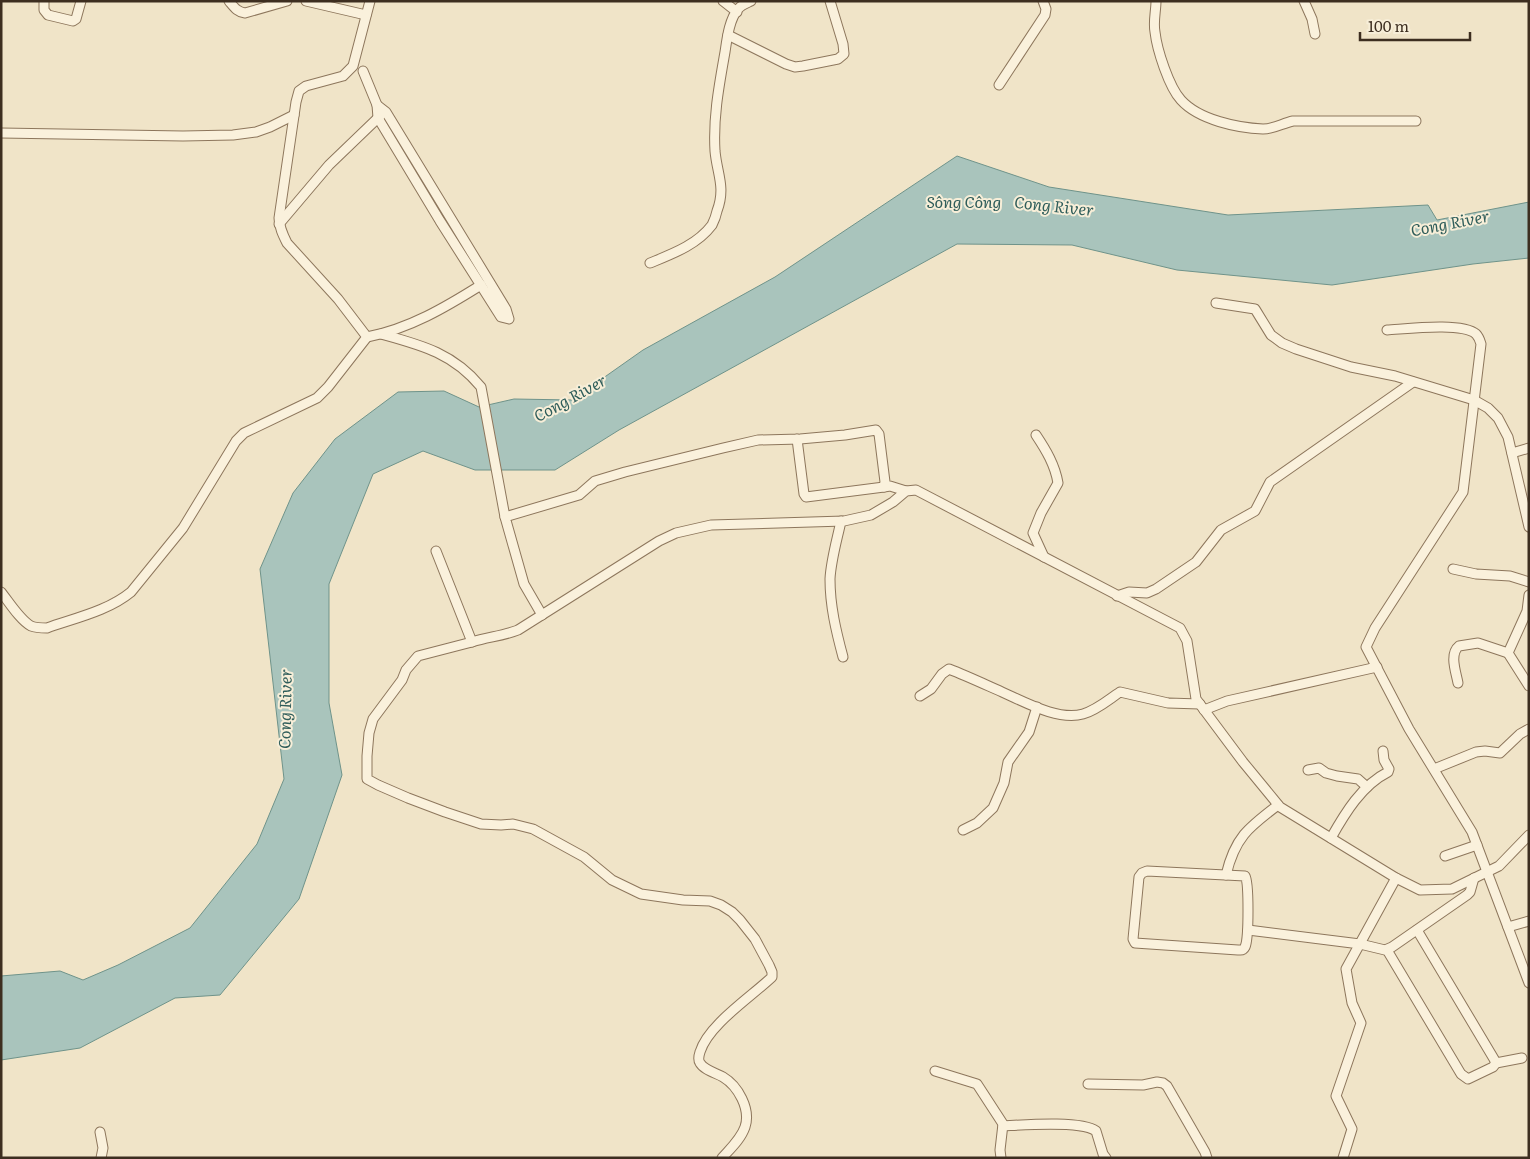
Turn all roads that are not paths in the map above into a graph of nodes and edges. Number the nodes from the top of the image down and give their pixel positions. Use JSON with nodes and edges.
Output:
{"nodes":[{"id":1,"x":44,"y":1,"type":"edge"},
{"id":2,"x":81,"y":1,"type":"edge"},
{"id":3,"x":229,"y":1,"type":"edge"},
{"id":4,"x":287,"y":1,"type":"edge"},
{"id":5,"x":306,"y":1,"type":"edge"},
{"id":6,"x":370,"y":1,"type":"edge"},
{"id":7,"x":723,"y":1,"type":"edge"},
{"id":8,"x":751,"y":1,"type":"edge"},
{"id":9,"x":830,"y":1,"type":"edge"},
{"id":10,"x":1043,"y":1,"type":"edge"},
{"id":11,"x":1156,"y":1,"type":"edge"},
{"id":12,"x":1304,"y":1,"type":"edge"},
{"id":13,"x":737,"y":12,"type":"junction"},
{"id":14,"x":366,"y":15,"type":"junction"},
{"id":15,"x":1315,"y":34,"type":"dead end"},
{"id":16,"x":728,"y":36,"type":"junction"},
{"id":17,"x":359,"y":65,"type":"junction"},
{"id":18,"x":999,"y":85,"type":"dead end"},
{"id":19,"x":294,"y":115,"type":"junction"},
{"id":20,"x":382,"y":115,"type":"junction"},
{"id":21,"x":1416,"y":121,"type":"dead end"},
{"id":22,"x":1,"y":132,"type":"edge"},
{"id":23,"x":279,"y":224,"type":"junction"},
{"id":24,"x":650,"y":263,"type":"dead end"},
{"id":25,"x":481,"y":285,"type":"junction"},
{"id":26,"x":1216,"y":303,"type":"dead end"},
{"id":27,"x":1386,"y":330,"type":"dead end"},
{"id":28,"x":381,"y":334,"type":"junction"},
{"id":29,"x":367,"y":336,"type":"junction"},
{"id":30,"x":1414,"y":382,"type":"junction"},
{"id":31,"x":1474,"y":400,"type":"junction"},
{"id":32,"x":1036,"y":435,"type":"dead end"},
{"id":33,"x":797,"y":439,"type":"junction"},
{"id":34,"x":1529,"y":448,"type":"edge"},
{"id":35,"x":1512,"y":453,"type":"junction"},
{"id":36,"x":884,"y":487,"type":"junction"},
{"id":37,"x":906,"y":491,"type":"junction"},
{"id":38,"x":505,"y":517,"type":"junction"},
{"id":39,"x":841,"y":521,"type":"junction"},
{"id":40,"x":1529,"y":527,"type":"edge"},
{"id":41,"x":436,"y":551,"type":"dead end"},
{"id":42,"x":1044,"y":558,"type":"junction"},
{"id":43,"x":1453,"y":568,"type":"dead end"},
{"id":44,"x":1529,"y":582,"type":"edge"},
{"id":45,"x":1,"y":592,"type":"edge"},
{"id":46,"x":1529,"y":595,"type":"edge"},
{"id":47,"x":1117,"y":596,"type":"junction"},
{"id":48,"x":542,"y":615,"type":"junction"},
{"id":49,"x":472,"y":642,"type":"junction"},
{"id":50,"x":1508,"y":652,"type":"junction"},
{"id":51,"x":843,"y":657,"type":"dead end"},
{"id":52,"x":1376,"y":667,"type":"junction"},
{"id":53,"x":1458,"y":683,"type":"dead end"},
{"id":54,"x":1529,"y":686,"type":"edge"},
{"id":55,"x":920,"y":696,"type":"dead end"},
{"id":56,"x":1037,"y":707,"type":"junction"},
{"id":57,"x":1202,"y":707,"type":"junction"},
{"id":58,"x":1529,"y":729,"type":"edge"},
{"id":59,"x":1383,"y":752,"type":"dead end"},
{"id":60,"x":1434,"y":769,"type":"junction"},
{"id":61,"x":1308,"y":770,"type":"dead end"},
{"id":62,"x":1367,"y":787,"type":"junction"},
{"id":63,"x":1278,"y":805,"type":"junction"},
{"id":64,"x":963,"y":830,"type":"dead end"},
{"id":65,"x":1529,"y":835,"type":"edge"},
{"id":66,"x":1331,"y":838,"type":"junction"},
{"id":67,"x":1477,"y":845,"type":"junction"},
{"id":68,"x":1445,"y":856,"type":"dead end"},
{"id":69,"x":1488,"y":871,"type":"junction"},
{"id":70,"x":1226,"y":875,"type":"junction"},
{"id":71,"x":1396,"y":878,"type":"junction"},
{"id":72,"x":1474,"y":878,"type":"junction"},
{"id":73,"x":1529,"y":921,"type":"edge"},
{"id":74,"x":1508,"y":927,"type":"junction"},
{"id":75,"x":1248,"y":930,"type":"junction"},
{"id":76,"x":1417,"y":930,"type":"junction"},
{"id":77,"x":1360,"y":944,"type":"junction"},
{"id":78,"x":1387,"y":950,"type":"junction"},
{"id":79,"x":1529,"y":983,"type":"edge"},
{"id":80,"x":1522,"y":1058,"type":"dead end"},
{"id":81,"x":1496,"y":1063,"type":"junction"},
{"id":82,"x":935,"y":1070,"type":"dead end"},
{"id":83,"x":1088,"y":1084,"type":"dead end"},
{"id":84,"x":1003,"y":1126,"type":"junction"},
{"id":85,"x":100,"y":1132,"type":"dead end"},
{"id":86,"x":101,"y":1158,"type":"edge"},
{"id":87,"x":722,"y":1158,"type":"edge"},
{"id":88,"x":1001,"y":1158,"type":"edge"},
{"id":89,"x":1106,"y":1158,"type":"edge"},
{"id":90,"x":1207,"y":1158,"type":"edge"},
{"id":91,"x":1343,"y":1158,"type":"edge"}],
"edges":[{"from":1,"to":2,"type":"street"},
{"from":3,"to":4,"type":"street"},
{"from":5,"to":14,"type":"street"},
{"from":6,"to":14,"type":"street"},
{"from":7,"to":13,"type":"street"},
{"from":8,"to":13,"type":"street"},
{"from":9,"to":16,"type":"street"},
{"from":10,"to":18,"type":"street"},
{"from":11,"to":21,"type":"street"},
{"from":12,"to":15,"type":"street"},
{"from":13,"to":16,"type":"street"},
{"from":14,"to":17,"type":"street"},
{"from":16,"to":24,"type":"street"},
{"from":17,"to":19,"type":"street"},
{"from":17,"to":20,"type":"street"},
{"from":19,"to":22,"type":"street"},
{"from":19,"to":23,"type":"street"},
{"from":20,"to":23,"type":"street"},
{"from":20,"to":25,"type":"street"},
{"from":20,"to":25,"type":"street"},
{"from":23,"to":29,"type":"street"},
{"from":25,"to":28,"type":"street"},
{"from":26,"to":30,"type":"street"},
{"from":27,"to":31,"type":"street"},
{"from":28,"to":29,"type":"street"},
{"from":28,"to":38,"type":"street"},
{"from":29,"to":45,"type":"street"},
{"from":30,"to":31,"type":"street"},
{"from":30,"to":47,"type":"street"},
{"from":31,"to":35,"type":"street"},
{"from":31,"to":52,"type":"street"},
{"from":32,"to":42,"type":"street"},
{"from":33,"to":36,"type":"street"},
{"from":33,"to":36,"type":"street"},
{"from":33,"to":38,"type":"street"},
{"from":34,"to":35,"type":"street"},
{"from":35,"to":40,"type":"street"},
{"from":36,"to":37,"type":"street"},
{"from":37,"to":39,"type":"street"},
{"from":37,"to":42,"type":"street"},
{"from":38,"to":48,"type":"street"},
{"from":39,"to":48,"type":"street"},
{"from":39,"to":51,"type":"street"},
{"from":41,"to":49,"type":"street"},
{"from":42,"to":47,"type":"street"},
{"from":43,"to":44,"type":"street"},
{"from":46,"to":50,"type":"street"},
{"from":47,"to":57,"type":"street"},
{"from":48,"to":49,"type":"street"},
{"from":49,"to":87,"type":"street"},
{"from":50,"to":53,"type":"street"},
{"from":50,"to":54,"type":"street"},
{"from":52,"to":57,"type":"street"},
{"from":52,"to":60,"type":"street"},
{"from":55,"to":56,"type":"street"},
{"from":56,"to":57,"type":"street"},
{"from":56,"to":64,"type":"street"},
{"from":57,"to":63,"type":"street"},
{"from":58,"to":60,"type":"street"},
{"from":59,"to":62,"type":"street"},
{"from":60,"to":67,"type":"street"},
{"from":61,"to":62,"type":"street"},
{"from":62,"to":66,"type":"street"},
{"from":63,"to":66,"type":"street"},
{"from":63,"to":70,"type":"street"},
{"from":65,"to":69,"type":"street"},
{"from":66,"to":71,"type":"street"},
{"from":67,"to":68,"type":"street"},
{"from":67,"to":69,"type":"street"},
{"from":69,"to":72,"type":"street"},
{"from":69,"to":74,"type":"street"},
{"from":70,"to":75,"type":"street"},
{"from":70,"to":75,"type":"street"},
{"from":71,"to":72,"type":"street"},
{"from":71,"to":77,"type":"street"},
{"from":72,"to":76,"type":"street"},
{"from":73,"to":74,"type":"street"},
{"from":74,"to":79,"type":"street"},
{"from":75,"to":77,"type":"street"},
{"from":76,"to":78,"type":"street"},
{"from":76,"to":81,"type":"street"},
{"from":77,"to":78,"type":"street"},
{"from":77,"to":91,"type":"street"},
{"from":78,"to":81,"type":"street"},
{"from":80,"to":81,"type":"street"},
{"from":82,"to":84,"type":"street"},
{"from":83,"to":90,"type":"street"},
{"from":84,"to":88,"type":"street"},
{"from":84,"to":89,"type":"street"},
{"from":85,"to":86,"type":"street"}]}
